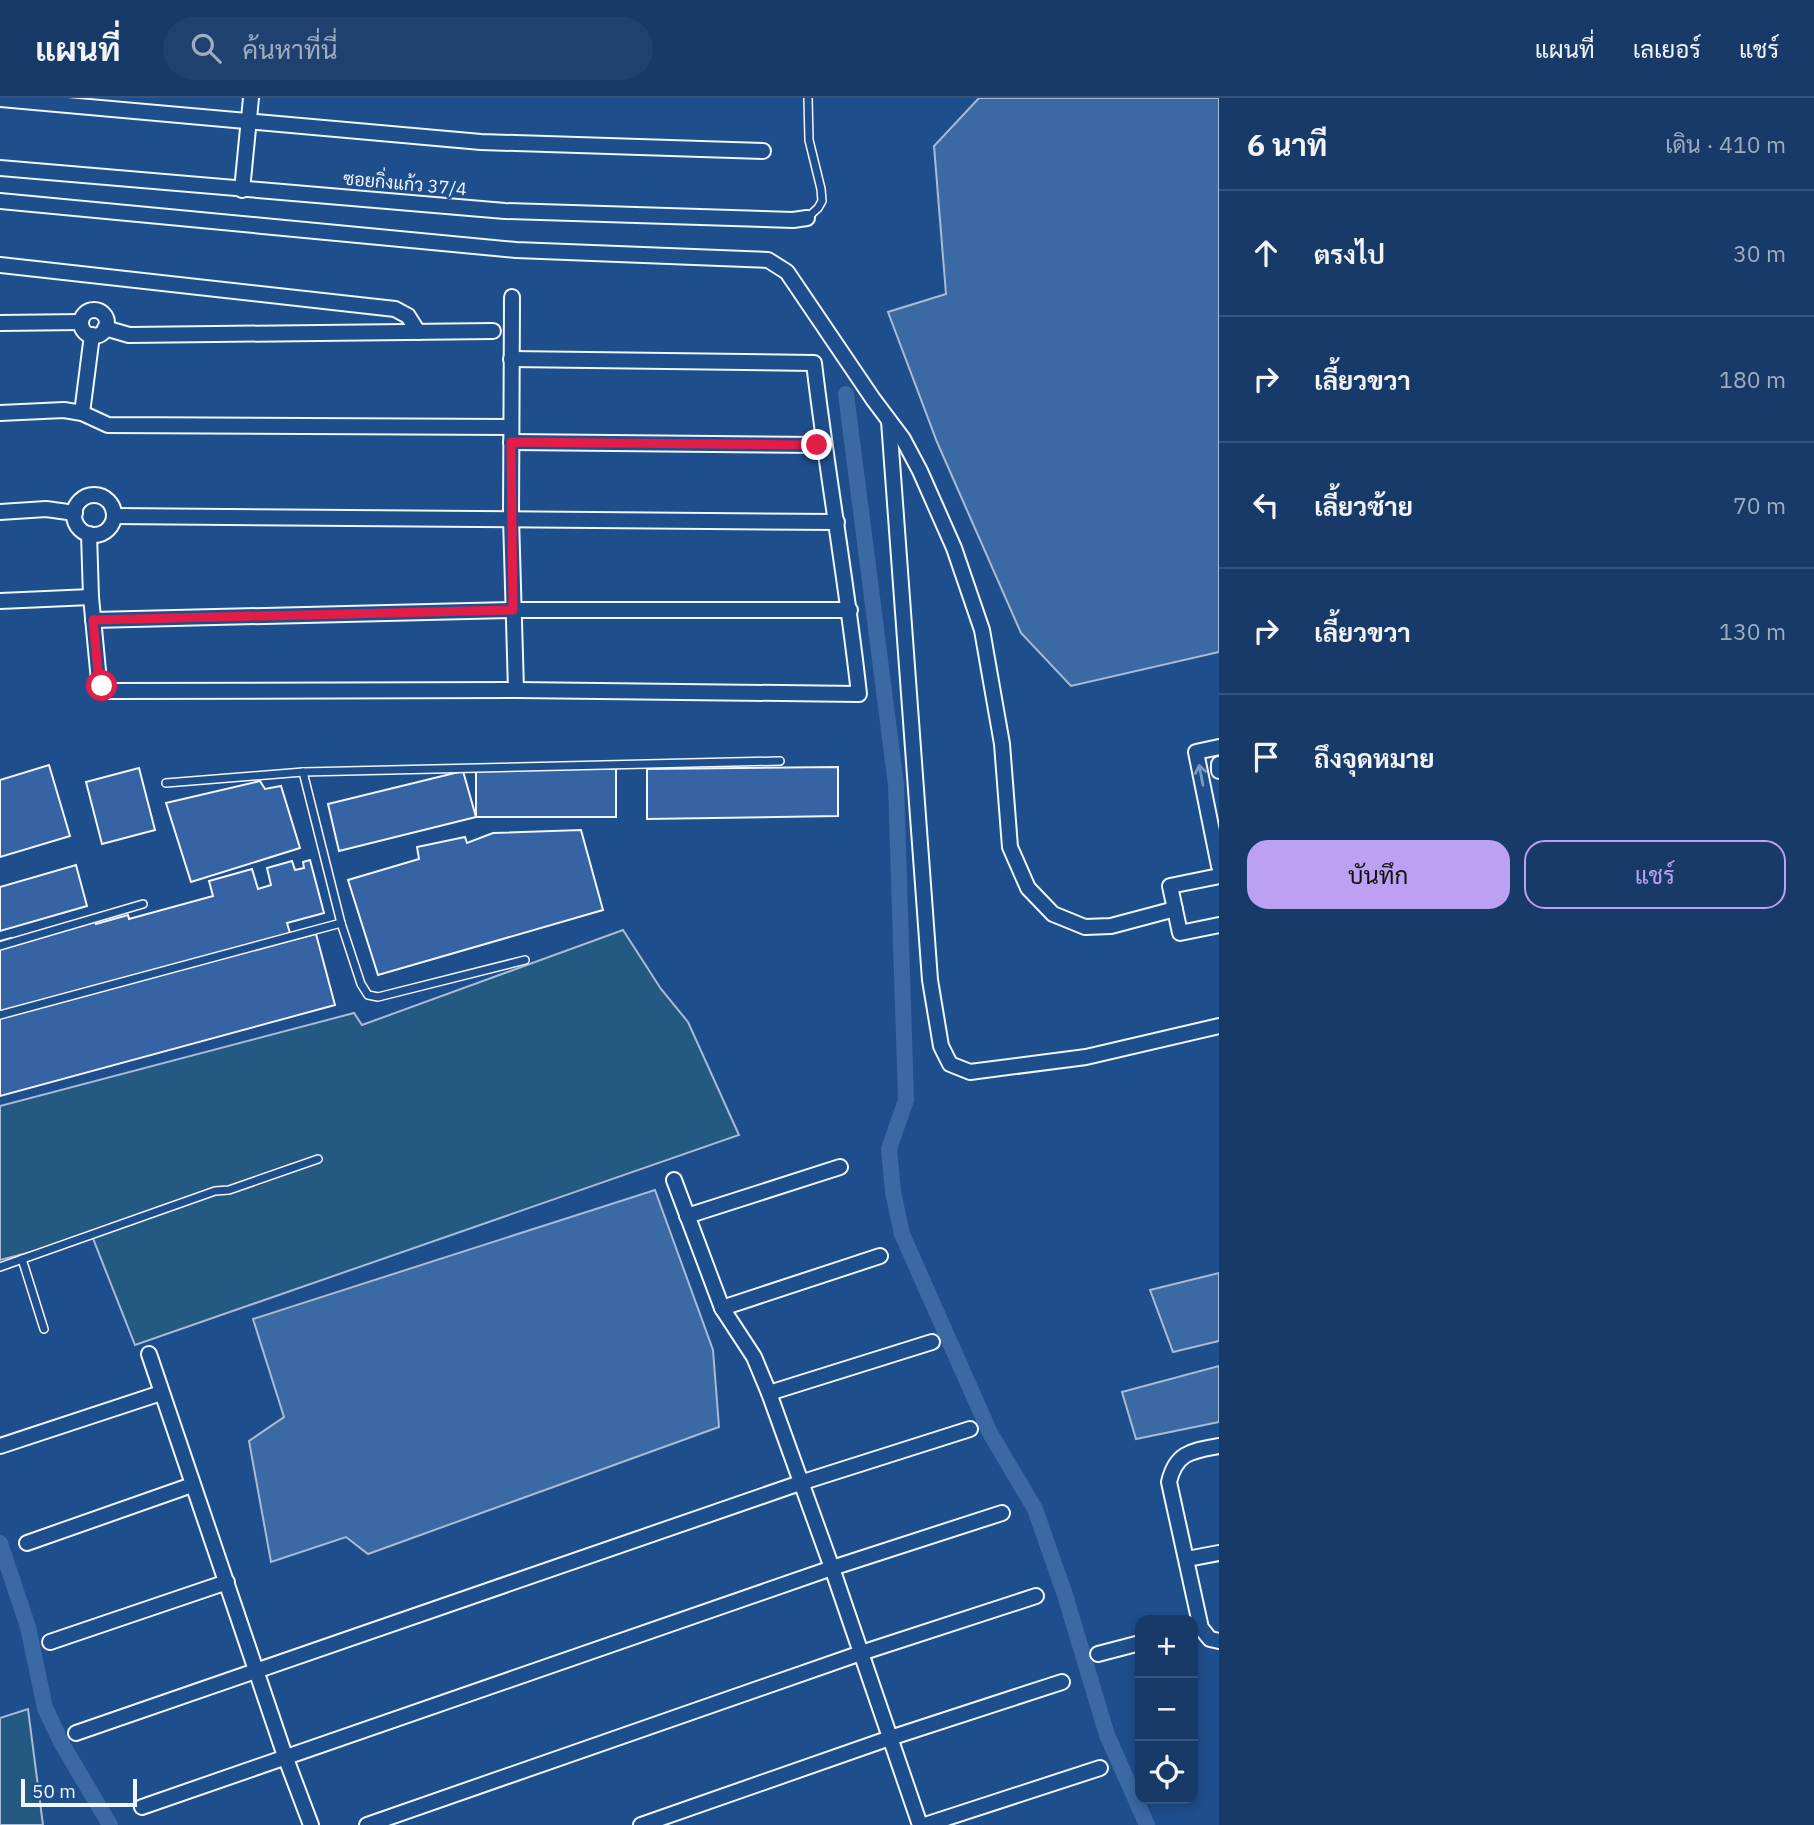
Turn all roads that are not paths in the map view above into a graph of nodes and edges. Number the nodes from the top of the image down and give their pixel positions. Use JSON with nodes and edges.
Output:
{"nodes":[{"id":1,"x":251,"y":98,"type":"edge"},
{"id":2,"x":808,"y":98,"type":"edge"},
{"id":3,"x":0,"y":99,"type":"edge"},
{"id":4,"x":249,"y":123,"type":"junction"},
{"id":5,"x":763,"y":151,"type":"dead end"},
{"id":6,"x":0,"y":168,"type":"edge"},
{"id":7,"x":242,"y":190,"type":"junction"},
{"id":8,"x":0,"y":201,"type":"edge"},
{"id":9,"x":807,"y":218,"type":"joint"},
{"id":10,"x":0,"y":265,"type":"edge"},
{"id":11,"x":512,"y":297,"type":"dead end"},
{"id":12,"x":81,"y":322,"type":"junction"},
{"id":13,"x":0,"y":323,"type":"edge"},
{"id":14,"x":105,"y":328,"type":"junction"},
{"id":15,"x":493,"y":331,"type":"dead end"},
{"id":16,"x":418,"y":332,"type":"junction"},
{"id":17,"x":92,"y":335,"type":"junction"},
{"id":18,"x":511,"y":359,"type":"junction"},
{"id":19,"x":0,"y":413,"type":"edge"},
{"id":20,"x":82,"y":413,"type":"junction"},
{"id":21,"x":889,"y":421,"type":"junction"},
{"id":22,"x":511,"y":434,"type":"junction"},
{"id":23,"x":825,"y":451,"type":"junction"},
{"id":24,"x":0,"y":512,"type":"edge"},
{"id":25,"x":75,"y":513,"type":"junction"},
{"id":26,"x":114,"y":516,"type":"junction"},
{"id":27,"x":511,"y":518,"type":"junction"},
{"id":28,"x":836,"y":522,"type":"junction"},
{"id":29,"x":89,"y":534,"type":"junction"},
{"id":30,"x":91,"y":597,"type":"junction"},
{"id":31,"x":0,"y":601,"type":"edge"},
{"id":32,"x":513,"y":610,"type":"junction"},
{"id":33,"x":850,"y":610,"type":"junction"},
{"id":34,"x":93,"y":620,"type":"junction"},
{"id":35,"x":516,"y":690,"type":"junction"},
{"id":36,"x":1219,"y":747,"type":"edge"},
{"id":37,"x":780,"y":761,"type":"dead end"},
{"id":38,"x":1219,"y":764,"type":"edge"},
{"id":39,"x":1219,"y":771,"type":"edge"},
{"id":40,"x":303,"y":772,"type":"junction"},
{"id":41,"x":166,"y":783,"type":"dead end"},
{"id":42,"x":1219,"y":866,"type":"edge"},
{"id":43,"x":1219,"y":876,"type":"edge"},
{"id":44,"x":143,"y":904,"type":"dead end"},
{"id":45,"x":1175,"y":909,"type":"junction"},
{"id":46,"x":341,"y":923,"type":"junction"},
{"id":47,"x":1219,"y":925,"type":"edge"},
{"id":48,"x":0,"y":946,"type":"edge"},
{"id":49,"x":525,"y":960,"type":"dead end"},
{"id":50,"x":0,"y":1015,"type":"edge"},
{"id":51,"x":1219,"y":1026,"type":"edge"},
{"id":52,"x":318,"y":1159,"type":"dead end"},
{"id":53,"x":841,"y":1167,"type":"dead end"},
{"id":54,"x":674,"y":1180,"type":"dead end"},
{"id":55,"x":687,"y":1216,"type":"junction"},
{"id":56,"x":880,"y":1256,"type":"dead end"},
{"id":57,"x":22,"y":1259,"type":"junction"},
{"id":58,"x":0,"y":1267,"type":"edge"},
{"id":59,"x":722,"y":1308,"type":"junction"},
{"id":60,"x":44,"y":1329,"type":"dead end"},
{"id":61,"x":932,"y":1342,"type":"dead end"},
{"id":62,"x":149,"y":1354,"type":"dead end"},
{"id":63,"x":161,"y":1393,"type":"junction"},
{"id":64,"x":769,"y":1393,"type":"junction"},
{"id":65,"x":970,"y":1429,"type":"dead end"},
{"id":66,"x":0,"y":1446,"type":"edge"},
{"id":67,"x":1219,"y":1446,"type":"edge"},
{"id":68,"x":800,"y":1483,"type":"junction"},
{"id":69,"x":192,"y":1485,"type":"junction"},
{"id":70,"x":1002,"y":1513,"type":"dead end"},
{"id":71,"x":27,"y":1543,"type":"dead end"},
{"id":72,"x":1219,"y":1553,"type":"edge"},
{"id":73,"x":1187,"y":1559,"type":"junction"},
{"id":74,"x":832,"y":1568,"type":"junction"},
{"id":75,"x":227,"y":1582,"type":"junction"},
{"id":76,"x":1036,"y":1596,"type":"dead end"},
{"id":77,"x":1195,"y":1615,"type":"edge"},
{"id":78,"x":1198,"y":1630,"type":"edge"},
{"id":79,"x":1219,"y":1641,"type":"edge"},
{"id":80,"x":50,"y":1642,"type":"dead end"},
{"id":81,"x":1135,"y":1644,"type":"edge"},
{"id":82,"x":861,"y":1653,"type":"junction"},
{"id":83,"x":1098,"y":1654,"type":"dead end"},
{"id":84,"x":257,"y":1670,"type":"junction"},
{"id":85,"x":1062,"y":1682,"type":"dead end"},
{"id":86,"x":76,"y":1733,"type":"dead end"},
{"id":87,"x":890,"y":1738,"type":"junction"},
{"id":88,"x":285,"y":1756,"type":"junction"},
{"id":89,"x":1100,"y":1768,"type":"dead end"},
{"id":90,"x":142,"y":1807,"type":"dead end"},
{"id":91,"x":311,"y":1825,"type":"edge"},
{"id":92,"x":367,"y":1825,"type":"edge"},
{"id":93,"x":641,"y":1825,"type":"edge"},
{"id":94,"x":922,"y":1825,"type":"edge"}],
"edges":[{"from":1,"to":4,"type":"street"},
{"from":2,"to":9,"type":"lane"},
{"from":3,"to":4,"type":"street"},
{"from":4,"to":5,"type":"street"},
{"from":4,"to":7,"type":"street"},
{"from":6,"to":7,"type":"street","name":"ซอยกิ่งแก้ว 37/4"},
{"from":7,"to":9,"type":"street","name":"ซอยกิ่งแก้ว 37/4"},
{"from":8,"to":21,"type":"street"},
{"from":10,"to":16,"type":"street"},
{"from":11,"to":18,"type":"street"},
{"from":12,"to":13,"type":"street"},
{"from":12,"to":14,"type":"street"},
{"from":12,"to":17,"type":"street"},
{"from":14,"to":16,"type":"street"},
{"from":14,"to":17,"type":"street"},
{"from":15,"to":16,"type":"street"},
{"from":17,"to":20,"type":"street"},
{"from":18,"to":22,"type":"street"},
{"from":18,"to":23,"type":"street"},
{"from":19,"to":20,"type":"street"},
{"from":20,"to":22,"type":"street"},
{"from":21,"to":45,"type":"street"},
{"from":21,"to":51,"type":"street"},
{"from":22,"to":23,"type":"street"},
{"from":22,"to":27,"type":"street"},
{"from":23,"to":28,"type":"street"},
{"from":24,"to":25,"type":"street"},
{"from":25,"to":26,"type":"street"},
{"from":25,"to":29,"type":"street"},
{"from":26,"to":27,"type":"street"},
{"from":26,"to":29,"type":"street"},
{"from":27,"to":28,"type":"street"},
{"from":27,"to":32,"type":"street"},
{"from":28,"to":33,"type":"street"},
{"from":29,"to":30,"type":"street"},
{"from":30,"to":31,"type":"street"},
{"from":30,"to":34,"type":"street"},
{"from":32,"to":33,"type":"street"},
{"from":32,"to":34,"type":"street"},
{"from":32,"to":35,"type":"street"},
{"from":33,"to":35,"type":"street"},
{"from":34,"to":35,"type":"street"},
{"from":42,"to":36,"type":"street","one_way":true},
{"from":37,"to":40,"type":"lane"},
{"from":38,"to":39,"type":"street"},
{"from":40,"to":41,"type":"lane"},
{"from":40,"to":46,"type":"lane"},
{"from":43,"to":45,"type":"street"},
{"from":44,"to":48,"type":"lane"},
{"from":45,"to":47,"type":"street"},
{"from":46,"to":49,"type":"lane"},
{"from":46,"to":50,"type":"lane"},
{"from":52,"to":57,"type":"lane"},
{"from":53,"to":55,"type":"street"},
{"from":54,"to":55,"type":"street"},
{"from":55,"to":59,"type":"street"},
{"from":56,"to":59,"type":"street"},
{"from":57,"to":58,"type":"lane"},
{"from":57,"to":60,"type":"lane"},
{"from":59,"to":64,"type":"street"},
{"from":61,"to":64,"type":"street"},
{"from":62,"to":63,"type":"street"},
{"from":63,"to":66,"type":"street"},
{"from":63,"to":69,"type":"street"},
{"from":64,"to":68,"type":"street"},
{"from":65,"to":68,"type":"street"},
{"from":67,"to":73,"type":"street"},
{"from":68,"to":74,"type":"street"},
{"from":68,"to":84,"type":"street"},
{"from":69,"to":71,"type":"street"},
{"from":69,"to":75,"type":"street"},
{"from":70,"to":74,"type":"street"},
{"from":72,"to":73,"type":"street"},
{"from":73,"to":77,"type":"street"},
{"from":74,"to":82,"type":"street"},
{"from":74,"to":88,"type":"street"},
{"from":75,"to":80,"type":"street"},
{"from":75,"to":84,"type":"street"},
{"from":76,"to":82,"type":"street"},
{"from":78,"to":79,"type":"street"},
{"from":81,"to":83,"type":"street"},
{"from":82,"to":87,"type":"street"},
{"from":82,"to":92,"type":"street"},
{"from":84,"to":86,"type":"street"},
{"from":84,"to":88,"type":"street"},
{"from":85,"to":87,"type":"street"},
{"from":87,"to":93,"type":"street"},
{"from":87,"to":94,"type":"street"},
{"from":88,"to":90,"type":"street"},
{"from":88,"to":91,"type":"street"},
{"from":89,"to":94,"type":"street"}]}
